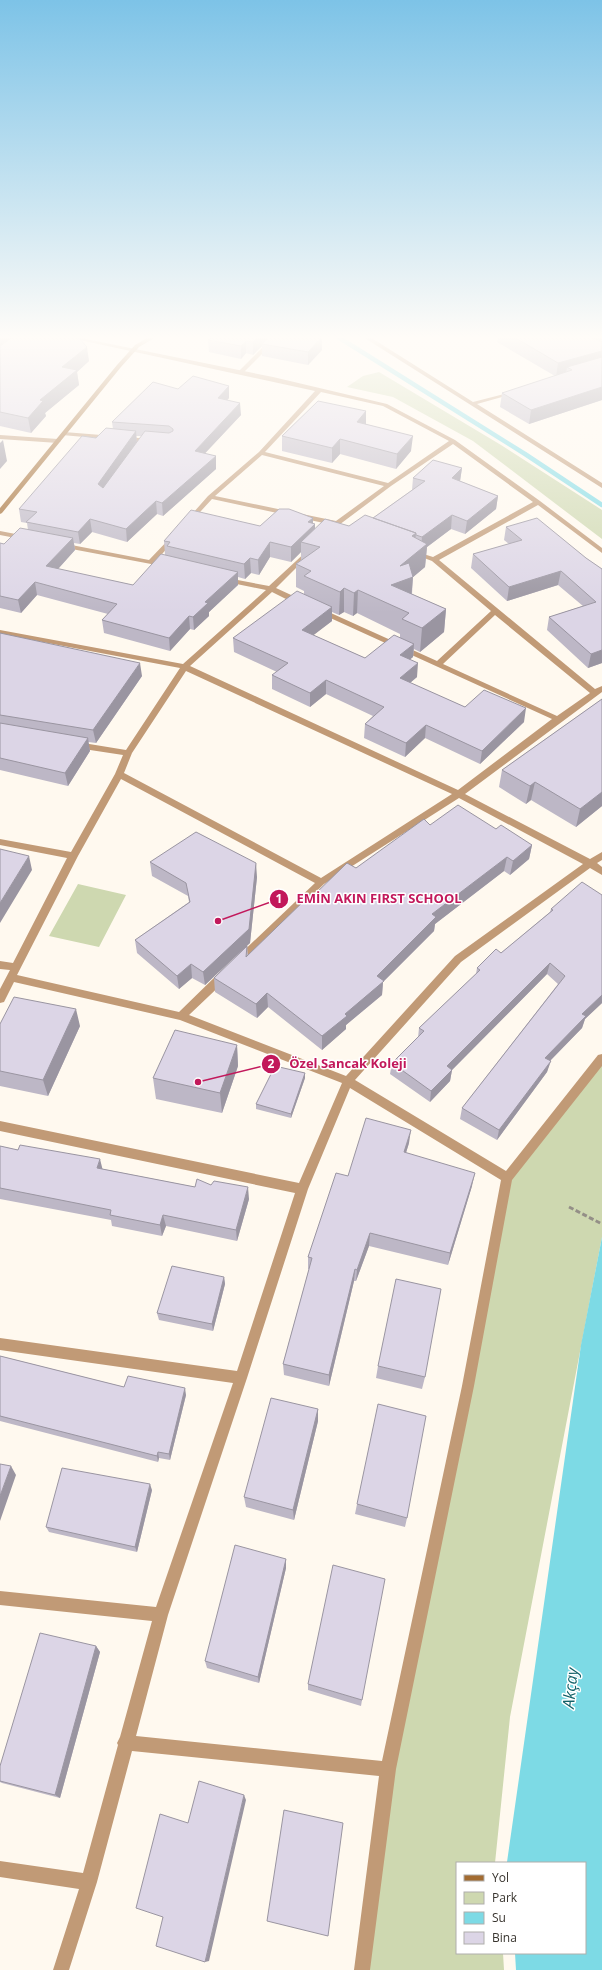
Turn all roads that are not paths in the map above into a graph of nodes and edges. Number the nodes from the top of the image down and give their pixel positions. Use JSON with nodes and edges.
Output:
{"nodes":[{"id":1,"x":68,"y":429,"type":"edge"},
{"id":2,"x":283,"y":429,"type":"edge"},
{"id":3,"x":430,"y":429,"type":"edge"},
{"id":4,"x":512,"y":429,"type":"edge"},
{"id":5,"x":64,"y":434,"type":"junction"},
{"id":6,"x":0,"y":437,"type":"edge"},
{"id":7,"x":144,"y":440,"type":"junction"},
{"id":8,"x":58,"y":441,"type":"junction"},
{"id":9,"x":157,"y":441,"type":"edge"},
{"id":10,"x":453,"y":441,"type":"junction"},
{"id":11,"x":139,"y":447,"type":"edge"},
{"id":12,"x":261,"y":453,"type":"junction"},
{"id":13,"x":389,"y":485,"type":"junction"},
{"id":14,"x":602,"y":486,"type":"edge"},
{"id":15,"x":210,"y":497,"type":"junction"},
{"id":16,"x":538,"y":502,"type":"junction"},
{"id":17,"x":0,"y":512,"type":"edge"},
{"id":18,"x":341,"y":525,"type":"junction"},
{"id":19,"x":184,"y":526,"type":"edge"},
{"id":20,"x":178,"y":532,"type":"edge"},
{"id":21,"x":0,"y":534,"type":"edge"},
{"id":22,"x":38,"y":540,"type":"edge"},
{"id":23,"x":53,"y":543,"type":"edge"},
{"id":24,"x":404,"y":549,"type":"edge"},
{"id":25,"x":602,"y":551,"type":"edge"},
{"id":26,"x":434,"y":560,"type":"junction"},
{"id":27,"x":152,"y":561,"type":"junction"},
{"id":28,"x":174,"y":567,"type":"edge"},
{"id":29,"x":219,"y":577,"type":"edge"},
{"id":30,"x":271,"y":589,"type":"junction"},
{"id":31,"x":495,"y":611,"type":"junction"},
{"id":32,"x":0,"y":632,"type":"edge"},
{"id":33,"x":437,"y":665,"type":"junction"},
{"id":34,"x":185,"y":667,"type":"junction"},
{"id":35,"x":599,"y":690,"type":"edge"},
{"id":36,"x":558,"y":719,"type":"junction"},
{"id":37,"x":68,"y":743,"type":"edge"},
{"id":38,"x":128,"y":753,"type":"junction"},
{"id":39,"x":119,"y":774,"type":"junction"},
{"id":40,"x":459,"y":794,"type":"junction"},
{"id":41,"x":0,"y":842,"type":"edge"},
{"id":42,"x":602,"y":855,"type":"edge"},
{"id":43,"x":73,"y":856,"type":"junction"},
{"id":44,"x":591,"y":864,"type":"junction"},
{"id":45,"x":602,"y":872,"type":"edge"},
{"id":46,"x":321,"y":882,"type":"junction"},
{"id":47,"x":0,"y":965,"type":"edge"},
{"id":48,"x":15,"y":967,"type":"junction"},
{"id":49,"x":11,"y":978,"type":"junction"},
{"id":50,"x":0,"y":998,"type":"edge"},
{"id":51,"x":181,"y":1016,"type":"junction"},
{"id":52,"x":602,"y":1058,"type":"edge"},
{"id":53,"x":348,"y":1081,"type":"junction"},
{"id":54,"x":0,"y":1126,"type":"edge"},
{"id":55,"x":507,"y":1178,"type":"junction"},
{"id":56,"x":302,"y":1189,"type":"junction"},
{"id":57,"x":0,"y":1344,"type":"edge"},
{"id":58,"x":241,"y":1378,"type":"junction"},
{"id":59,"x":0,"y":1598,"type":"edge"},
{"id":60,"x":161,"y":1615,"type":"junction"},
{"id":61,"x":125,"y":1743,"type":"junction"},
{"id":62,"x":388,"y":1769,"type":"junction"},
{"id":63,"x":0,"y":1869,"type":"edge"},
{"id":64,"x":88,"y":1882,"type":"junction"},
{"id":65,"x":62,"y":1970,"type":"edge"},
{"id":66,"x":362,"y":1970,"type":"edge"}],
"edges":[{"from":1,"to":5,"type":"street"},
{"from":2,"to":12,"type":"street"},
{"from":3,"to":10,"type":"street"},
{"from":4,"to":14,"type":"street"},
{"from":5,"to":7,"type":"street"},
{"from":5,"to":8,"type":"street"},
{"from":6,"to":8,"type":"street"},
{"from":7,"to":9,"type":"street"},
{"from":7,"to":11,"type":"street"},
{"from":8,"to":17,"type":"street"},
{"from":10,"to":13,"type":"street"},
{"from":10,"to":16,"type":"street"},
{"from":12,"to":13,"type":"street"},
{"from":12,"to":15,"type":"street"},
{"from":13,"to":18,"type":"street"},
{"from":15,"to":18,"type":"street"},
{"from":15,"to":19,"type":"street"},
{"from":16,"to":25,"type":"street"},
{"from":16,"to":26,"type":"street"},
{"from":18,"to":30,"type":"street"},
{"from":20,"to":27,"type":"street"},
{"from":21,"to":22,"type":"street"},
{"from":23,"to":27,"type":"street"},
{"from":24,"to":26,"type":"street"},
{"from":26,"to":31,"type":"street"},
{"from":27,"to":28,"type":"street"},
{"from":29,"to":30,"type":"street"},
{"from":30,"to":33,"type":"street"},
{"from":30,"to":34,"type":"street"},
{"from":31,"to":33,"type":"street"},
{"from":31,"to":35,"type":"street"},
{"from":32,"to":34,"type":"street"},
{"from":33,"to":36,"type":"street"},
{"from":34,"to":38,"type":"street"},
{"from":34,"to":40,"type":"street"},
{"from":35,"to":36,"type":"street"},
{"from":36,"to":40,"type":"street"},
{"from":37,"to":38,"type":"street"},
{"from":38,"to":39,"type":"street"},
{"from":39,"to":43,"type":"street"},
{"from":39,"to":46,"type":"street"},
{"from":40,"to":44,"type":"street"},
{"from":40,"to":46,"type":"street"},
{"from":41,"to":43,"type":"street"},
{"from":42,"to":44,"type":"street"},
{"from":43,"to":48,"type":"street"},
{"from":44,"to":45,"type":"street"},
{"from":44,"to":53,"type":"street"},
{"from":46,"to":51,"type":"street"},
{"from":47,"to":48,"type":"street"},
{"from":48,"to":49,"type":"street"},
{"from":49,"to":50,"type":"street"},
{"from":49,"to":51,"type":"street"},
{"from":51,"to":53,"type":"street"},
{"from":52,"to":55,"type":"street"},
{"from":53,"to":55,"type":"street"},
{"from":53,"to":56,"type":"street"},
{"from":54,"to":56,"type":"street"},
{"from":55,"to":62,"type":"street"},
{"from":56,"to":58,"type":"street"},
{"from":57,"to":58,"type":"street"},
{"from":58,"to":60,"type":"street"},
{"from":59,"to":60,"type":"street"},
{"from":60,"to":61,"type":"street"},
{"from":61,"to":62,"type":"street"},
{"from":61,"to":64,"type":"street"},
{"from":62,"to":66,"type":"street"},
{"from":63,"to":64,"type":"street"},
{"from":64,"to":65,"type":"street"}]}
